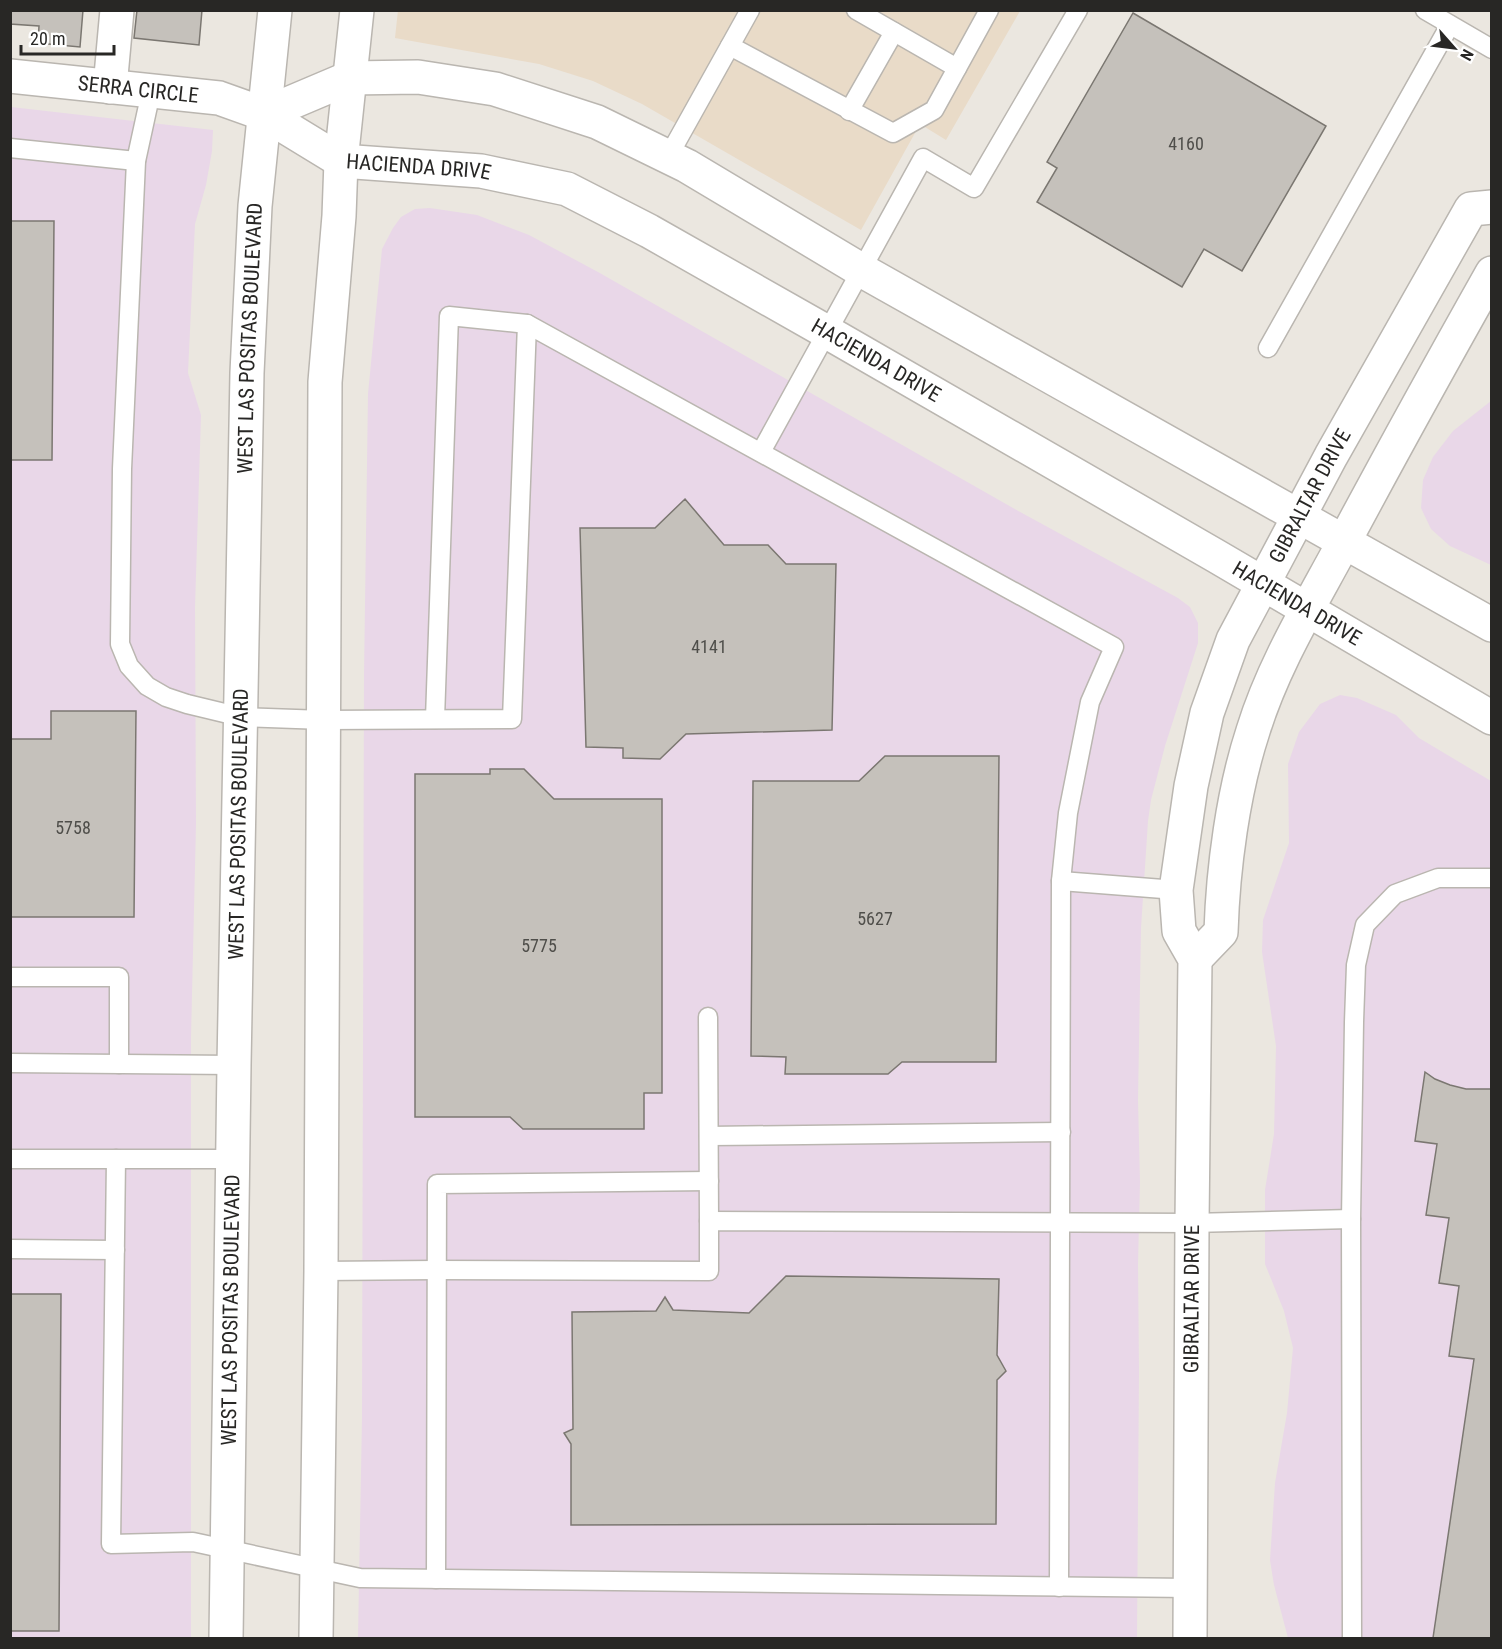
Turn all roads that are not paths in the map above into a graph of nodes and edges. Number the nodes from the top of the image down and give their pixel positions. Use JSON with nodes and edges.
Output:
{"nodes":[{"id":1,"x":117,"y":10,"type":"edge"},
{"id":2,"x":275,"y":10,"type":"edge"},
{"id":3,"x":357,"y":10,"type":"edge"},
{"id":4,"x":750,"y":10,"type":"edge"},
{"id":5,"x":856,"y":10,"type":"edge"},
{"id":6,"x":989,"y":10,"type":"edge"},
{"id":7,"x":1078,"y":10,"type":"edge"},
{"id":8,"x":1425,"y":10,"type":"edge"},
{"id":9,"x":1450,"y":25,"type":"junction"},
{"id":10,"x":894,"y":32,"type":"junction"},
{"id":11,"x":730,"y":46,"type":"junction"},
{"id":12,"x":1491,"y":48,"type":"edge"},
{"id":13,"x":957,"y":68,"type":"junction"},
{"id":14,"x":10,"y":76,"type":"edge"},
{"id":15,"x":349,"y":78,"type":"junction"},
{"id":16,"x":110,"y":87,"type":"junction"},
{"id":17,"x":151,"y":92,"type":"junction"},
{"id":18,"x":849,"y":111,"type":"junction"},
{"id":19,"x":264,"y":114,"type":"junction"},
{"id":20,"x":10,"y":148,"type":"edge"},
{"id":21,"x":668,"y":157,"type":"junction"},
{"id":22,"x":136,"y":161,"type":"junction"},
{"id":23,"x":341,"y":161,"type":"junction"},
{"id":24,"x":1491,"y":207,"type":"edge"},
{"id":25,"x":861,"y":270,"type":"junction"},
{"id":26,"x":1491,"y":273,"type":"edge"},
{"id":27,"x":527,"y":324,"type":"junction"},
{"id":28,"x":827,"y":332,"type":"junction"},
{"id":29,"x":1268,"y":348,"type":"dead end"},
{"id":30,"x":761,"y":452,"type":"junction"},
{"id":31,"x":1299,"y":516,"type":"junction"},
{"id":32,"x":1344,"y":541,"type":"junction"},
{"id":33,"x":1263,"y":583,"type":"junction"},
{"id":34,"x":1308,"y":609,"type":"junction"},
{"id":35,"x":1491,"y":625,"type":"edge"},
{"id":36,"x":241,"y":717,"type":"junction"},
{"id":37,"x":1491,"y":718,"type":"edge"},
{"id":38,"x":435,"y":719,"type":"junction"},
{"id":39,"x":324,"y":720,"type":"junction"},
{"id":40,"x":1491,"y":878,"type":"edge"},
{"id":41,"x":1061,"y":881,"type":"junction"},
{"id":42,"x":1176,"y":890,"type":"junction"},
{"id":43,"x":1195,"y":959,"type":"junction"},
{"id":44,"x":10,"y":977,"type":"edge"},
{"id":45,"x":708,"y":1017,"type":"dead end"},
{"id":46,"x":10,"y":1063,"type":"edge"},
{"id":47,"x":119,"y":1064,"type":"junction"},
{"id":48,"x":234,"y":1065,"type":"junction"},
{"id":49,"x":1061,"y":1132,"type":"junction"},
{"id":50,"x":709,"y":1136,"type":"junction"},
{"id":51,"x":10,"y":1159,"type":"edge"},
{"id":52,"x":116,"y":1159,"type":"junction"},
{"id":53,"x":234,"y":1159,"type":"junction"},
{"id":54,"x":709,"y":1181,"type":"junction"},
{"id":55,"x":1351,"y":1219,"type":"junction"},
{"id":56,"x":709,"y":1221,"type":"junction"},
{"id":57,"x":1060,"y":1222,"type":"junction"},
{"id":58,"x":1192,"y":1223,"type":"junction"},
{"id":59,"x":10,"y":1249,"type":"edge"},
{"id":60,"x":115,"y":1250,"type":"junction"},
{"id":61,"x":436,"y":1270,"type":"junction"},
{"id":62,"x":321,"y":1271,"type":"junction"},
{"id":63,"x":228,"y":1549,"type":"junction"},
{"id":64,"x":318,"y":1569,"type":"junction"},
{"id":65,"x":436,"y":1579,"type":"junction"},
{"id":66,"x":1059,"y":1587,"type":"junction"},
{"id":67,"x":1190,"y":1588,"type":"junction"},
{"id":68,"x":226,"y":1638,"type":"edge"},
{"id":69,"x":316,"y":1638,"type":"edge"},
{"id":70,"x":1190,"y":1638,"type":"edge"},
{"id":71,"x":1352,"y":1638,"type":"edge"}],
"edges":[{"from":1,"to":16,"type":"main road"},
{"from":2,"to":19,"type":"main road","name":"WEST LAS POSITAS BOULEVARD"},
{"from":3,"to":15,"type":"main road"},
{"from":4,"to":11,"type":"lane"},
{"from":5,"to":10,"type":"lane"},
{"from":6,"to":13,"type":"lane"},
{"from":7,"to":25,"type":"lane"},
{"from":8,"to":9,"type":"lane"},
{"from":9,"to":12,"type":"lane"},
{"from":9,"to":29,"type":"lane"},
{"from":10,"to":13,"type":"lane"},
{"from":10,"to":18,"type":"lane"},
{"from":11,"to":18,"type":"lane"},
{"from":11,"to":21,"type":"lane"},
{"from":13,"to":18,"type":"lane"},
{"from":14,"to":16,"type":"main road","name":"SERRA CIRCLE"},
{"from":15,"to":19,"type":"main road"},
{"from":15,"to":21,"type":"main road"},
{"from":15,"to":23,"type":"main road"},
{"from":16,"to":17,"type":"main road","name":"SERRA CIRCLE"},
{"from":17,"to":19,"type":"main road","name":"SERRA CIRCLE"},
{"from":17,"to":22,"type":"lane"},
{"from":19,"to":23,"type":"main road","name":"HACIENDA DRIVE"},
{"from":19,"to":36,"type":"main road","name":"WEST LAS POSITAS BOULEVARD"},
{"from":20,"to":22,"type":"lane"},
{"from":21,"to":25,"type":"main road"},
{"from":22,"to":36,"type":"lane"},
{"from":23,"to":28,"type":"main road","name":"HACIENDA DRIVE"},
{"from":23,"to":39,"type":"main road"},
{"from":24,"to":31,"type":"main road","name":"GIBRALTAR DRIVE"},
{"from":25,"to":28,"type":"lane"},
{"from":25,"to":31,"type":"main road"},
{"from":26,"to":32,"type":"main road"},
{"from":27,"to":30,"type":"lane"},
{"from":27,"to":38,"type":"lane"},
{"from":27,"to":38,"type":"lane"},
{"from":28,"to":30,"type":"lane"},
{"from":28,"to":33,"type":"main road","name":"HACIENDA DRIVE"},
{"from":30,"to":41,"type":"lane"},
{"from":31,"to":32,"type":"main road"},
{"from":31,"to":33,"type":"main road","name":"GIBRALTAR DRIVE"},
{"from":32,"to":34,"type":"main road"},
{"from":32,"to":35,"type":"main road"},
{"from":33,"to":34,"type":"main road","name":"HACIENDA DRIVE"},
{"from":33,"to":42,"type":"main road","name":"GIBRALTAR DRIVE"},
{"from":34,"to":37,"type":"main road","name":"HACIENDA DRIVE"},
{"from":34,"to":43,"type":"main road"},
{"from":36,"to":39,"type":"lane"},
{"from":36,"to":48,"type":"main road","name":"WEST LAS POSITAS BOULEVARD"},
{"from":38,"to":39,"type":"lane"},
{"from":39,"to":62,"type":"main road"},
{"from":40,"to":55,"type":"lane"},
{"from":41,"to":42,"type":"lane"},
{"from":41,"to":49,"type":"lane"},
{"from":42,"to":43,"type":"main road","name":"GIBRALTAR DRIVE"},
{"from":43,"to":58,"type":"main road","name":"GIBRALTAR DRIVE"},
{"from":44,"to":47,"type":"lane"},
{"from":45,"to":50,"type":"lane"},
{"from":46,"to":47,"type":"lane"},
{"from":47,"to":48,"type":"lane"},
{"from":48,"to":53,"type":"main road","name":"WEST LAS POSITAS BOULEVARD"},
{"from":49,"to":50,"type":"lane"},
{"from":49,"to":57,"type":"lane"},
{"from":50,"to":54,"type":"lane"},
{"from":51,"to":52,"type":"lane"},
{"from":52,"to":53,"type":"lane"},
{"from":52,"to":60,"type":"lane"},
{"from":53,"to":63,"type":"main road","name":"WEST LAS POSITAS BOULEVARD"},
{"from":54,"to":56,"type":"lane"},
{"from":54,"to":61,"type":"lane"},
{"from":55,"to":58,"type":"lane"},
{"from":55,"to":71,"type":"lane"},
{"from":56,"to":57,"type":"lane"},
{"from":56,"to":61,"type":"lane"},
{"from":57,"to":58,"type":"lane"},
{"from":57,"to":66,"type":"lane"},
{"from":58,"to":67,"type":"main road","name":"GIBRALTAR DRIVE"},
{"from":59,"to":60,"type":"lane"},
{"from":60,"to":63,"type":"lane"},
{"from":61,"to":62,"type":"lane"},
{"from":61,"to":65,"type":"lane"},
{"from":62,"to":64,"type":"main road"},
{"from":63,"to":64,"type":"lane"},
{"from":63,"to":68,"type":"main road","name":"WEST LAS POSITAS BOULEVARD"},
{"from":64,"to":65,"type":"lane"},
{"from":64,"to":69,"type":"main road"},
{"from":65,"to":66,"type":"lane"},
{"from":66,"to":67,"type":"lane"},
{"from":67,"to":70,"type":"main road","name":"GIBRALTAR DRIVE"}]}
